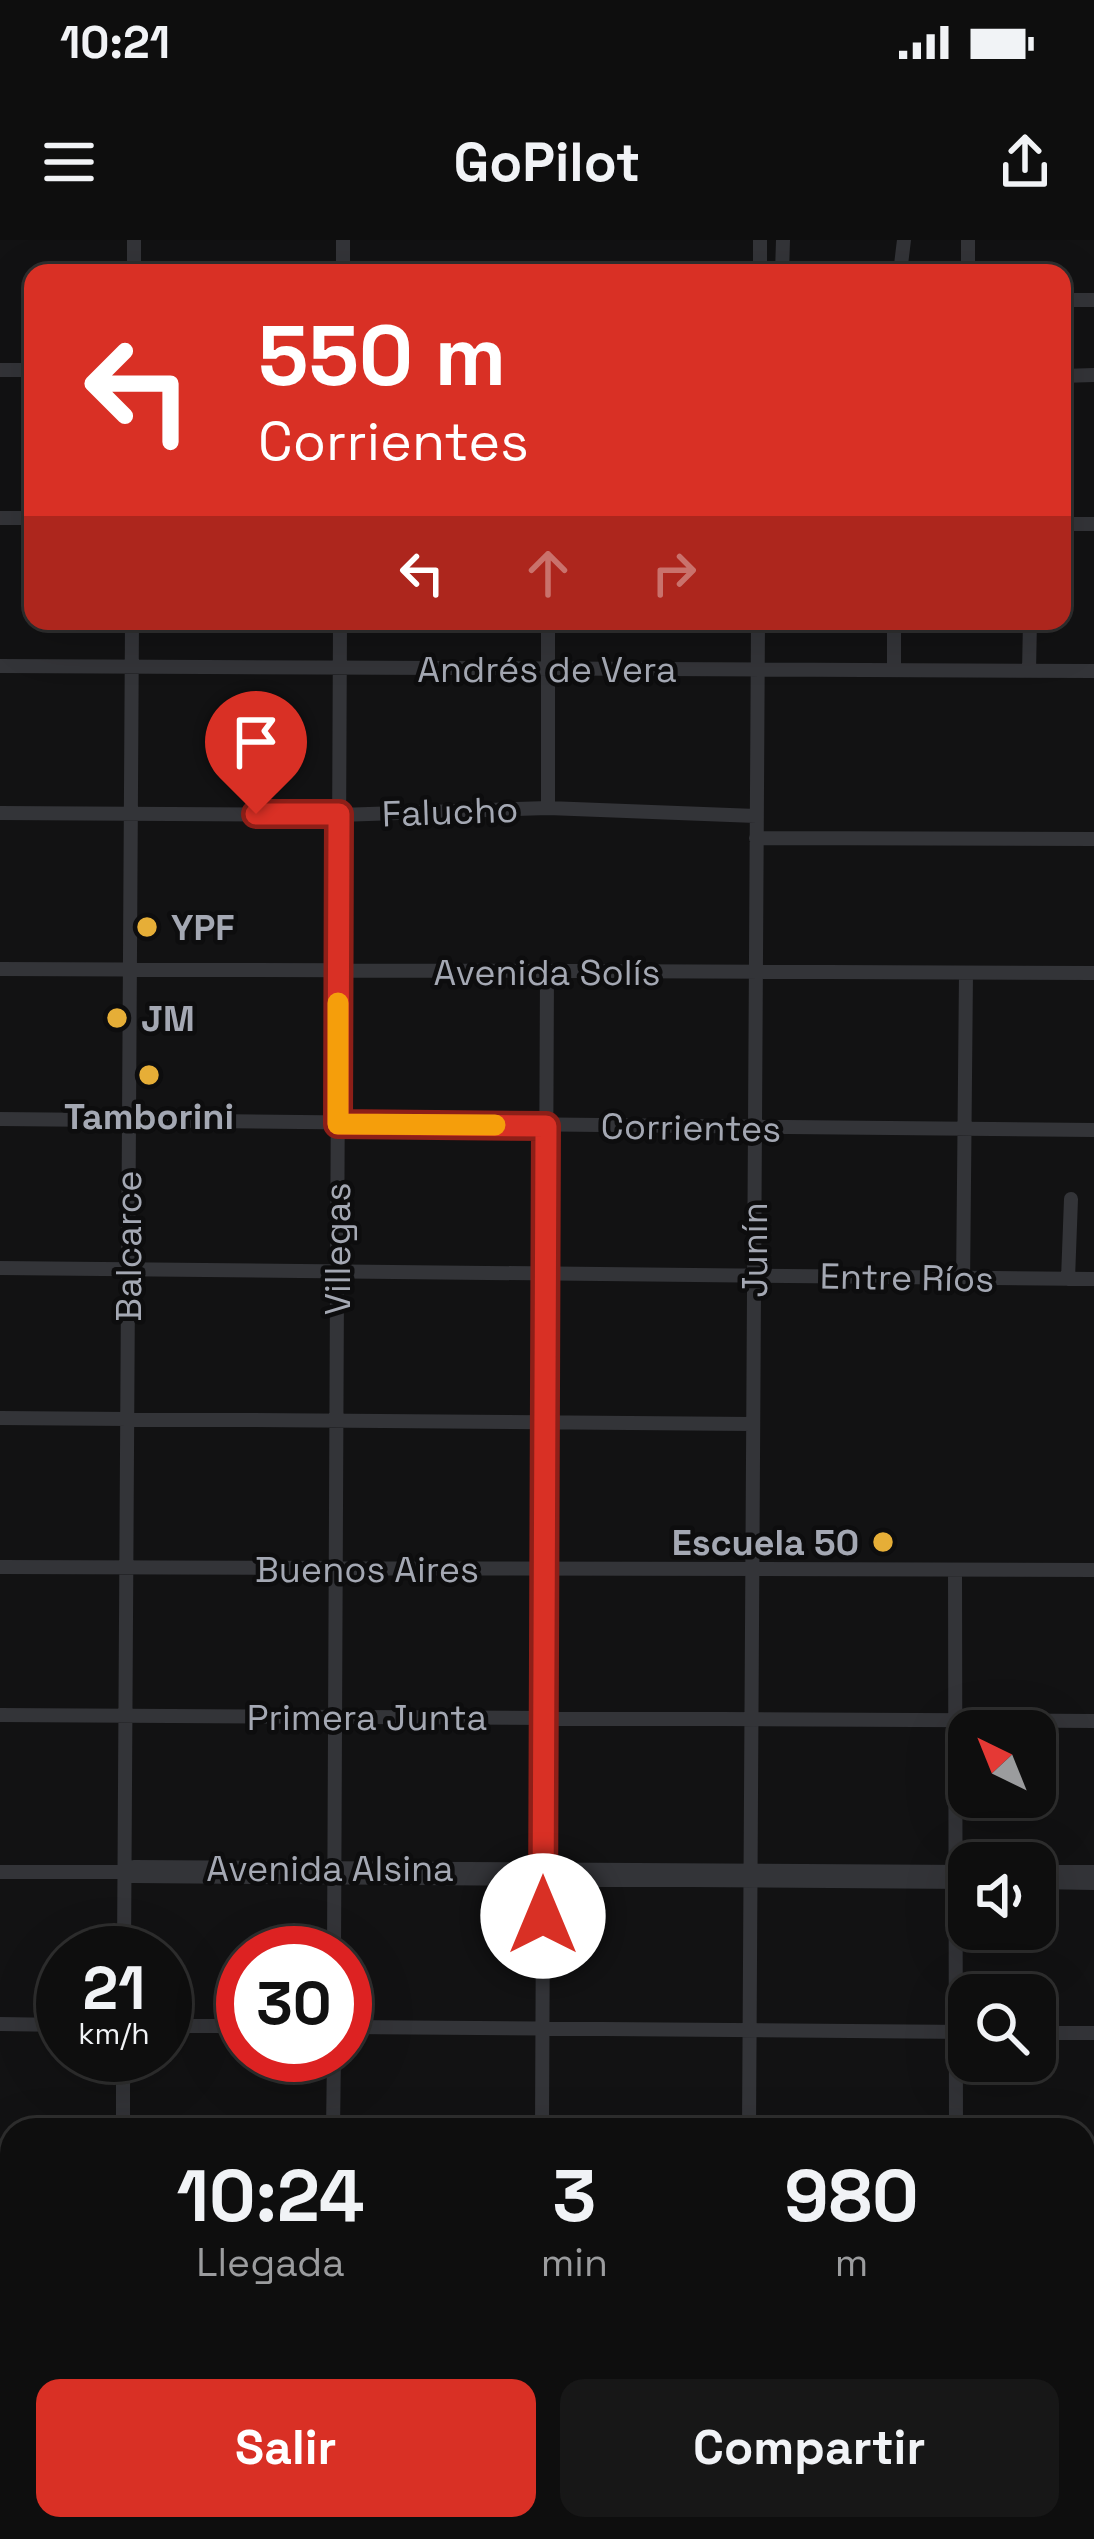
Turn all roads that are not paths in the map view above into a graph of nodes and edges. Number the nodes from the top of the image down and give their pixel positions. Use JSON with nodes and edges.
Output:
{"nodes":[{"id":1,"x":132,"y":630,"type":"edge"},
{"id":2,"x":340,"y":630,"type":"edge"},
{"id":3,"x":548,"y":630,"type":"edge"},
{"id":4,"x":758,"y":630,"type":"edge"},
{"id":5,"x":894,"y":630,"type":"edge"},
{"id":6,"x":1030,"y":630,"type":"edge"},
{"id":7,"x":0,"y":666,"type":"edge"},
{"id":8,"x":131,"y":666,"type":"junction"},
{"id":9,"x":340,"y":668,"type":"junction"},
{"id":10,"x":548,"y":669,"type":"junction"},
{"id":11,"x":757,"y":670,"type":"junction"},
{"id":12,"x":894,"y":670,"type":"junction"},
{"id":13,"x":1029,"y":671,"type":"junction"},
{"id":14,"x":1094,"y":671,"type":"edge"},
{"id":15,"x":548,"y":808,"type":"junction"},
{"id":16,"x":0,"y":813,"type":"edge"},
{"id":17,"x":130,"y":814,"type":"junction"},
{"id":18,"x":339,"y":814,"type":"junction"},
{"id":19,"x":756,"y":816,"type":"junction"},
{"id":20,"x":756,"y":838,"type":"junction"},
{"id":21,"x":1094,"y":839,"type":"edge"},
{"id":22,"x":0,"y":969,"type":"edge"},
{"id":23,"x":129,"y":971,"type":"junction"},
{"id":24,"x":338,"y":971,"type":"junction"},
{"id":25,"x":547,"y":972,"type":"junction"},
{"id":26,"x":755,"y":972,"type":"junction"},
{"id":27,"x":966,"y":973,"type":"junction"},
{"id":28,"x":1094,"y":973,"type":"edge"},
{"id":29,"x":0,"y":1119,"type":"edge"},
{"id":30,"x":128,"y":1121,"type":"junction"},
{"id":31,"x":338,"y":1124,"type":"junction"},
{"id":32,"x":546,"y":1126,"type":"junction"},
{"id":33,"x":754,"y":1128,"type":"junction"},
{"id":34,"x":963,"y":1130,"type":"junction"},
{"id":35,"x":1094,"y":1130,"type":"edge"},
{"id":36,"x":1071,"y":1199,"type":"dead end"},
{"id":37,"x":0,"y":1268,"type":"edge"},
{"id":38,"x":128,"y":1269,"type":"junction"},
{"id":39,"x":337,"y":1271,"type":"junction"},
{"id":40,"x":546,"y":1274,"type":"junction"},
{"id":41,"x":753,"y":1276,"type":"junction"},
{"id":42,"x":1068,"y":1279,"type":"junction"},
{"id":43,"x":1094,"y":1279,"type":"edge"},
{"id":44,"x":963,"y":1282,"type":"junction"},
{"id":45,"x":0,"y":1418,"type":"edge"},
{"id":46,"x":127,"y":1419,"type":"junction"},
{"id":47,"x":337,"y":1421,"type":"junction"},
{"id":48,"x":545,"y":1422,"type":"junction"},
{"id":49,"x":752,"y":1424,"type":"junction"},
{"id":50,"x":0,"y":1567,"type":"edge"},
{"id":51,"x":126,"y":1568,"type":"junction"},
{"id":52,"x":336,"y":1569,"type":"junction"},
{"id":53,"x":544,"y":1570,"type":"junction"},
{"id":54,"x":956,"y":1570,"type":"junction"},
{"id":55,"x":1094,"y":1570,"type":"edge"},
{"id":56,"x":753,"y":1572,"type":"junction"},
{"id":57,"x":958,"y":1710,"type":"edge"},
{"id":58,"x":0,"y":1714,"type":"edge"},
{"id":59,"x":125,"y":1716,"type":"junction"},
{"id":60,"x":335,"y":1717,"type":"junction"},
{"id":61,"x":544,"y":1718,"type":"junction"},
{"id":62,"x":751,"y":1719,"type":"junction"},
{"id":63,"x":948,"y":1720,"type":"edge"},
{"id":64,"x":1056,"y":1721,"type":"edge"},
{"id":65,"x":1094,"y":1721,"type":"edge"},
{"id":66,"x":124,"y":1871,"type":"junction"},
{"id":67,"x":0,"y":1872,"type":"edge"},
{"id":68,"x":334,"y":1872,"type":"junction"},
{"id":69,"x":1056,"y":1872,"type":"edge"},
{"id":70,"x":1094,"y":1872,"type":"edge"},
{"id":71,"x":543,"y":1874,"type":"junction"},
{"id":72,"x":750,"y":1875,"type":"junction"},
{"id":73,"x":948,"y":1877,"type":"edge"},
{"id":74,"x":1056,"y":1882,"type":"edge"},
{"id":75,"x":1094,"y":1883,"type":"edge"},
{"id":76,"x":124,"y":1926,"type":"edge"},
{"id":77,"x":334,"y":1926,"type":"edge"},
{"id":78,"x":0,"y":2024,"type":"edge"},
{"id":79,"x":36,"y":2025,"type":"edge"},
{"id":80,"x":372,"y":2027,"type":"edge"},
{"id":81,"x":542,"y":2029,"type":"junction"},
{"id":82,"x":749,"y":2030,"type":"junction"},
{"id":83,"x":948,"y":2032,"type":"edge"},
{"id":84,"x":1056,"y":2033,"type":"edge"},
{"id":85,"x":1094,"y":2033,"type":"edge"},
{"id":86,"x":123,"y":2082,"type":"edge"},
{"id":87,"x":334,"y":2082,"type":"edge"},
{"id":88,"x":959,"y":2082,"type":"edge"},
{"id":89,"x":123,"y":2118,"type":"edge"},
{"id":90,"x":334,"y":2118,"type":"edge"},
{"id":91,"x":542,"y":2118,"type":"edge"},
{"id":92,"x":749,"y":2118,"type":"edge"},
{"id":93,"x":957,"y":2118,"type":"edge"}],
"edges":[{"from":1,"to":8,"type":"street","name":"Balcarce"},
{"from":2,"to":9,"type":"street","name":"Villegas"},
{"from":3,"to":10,"type":"street"},
{"from":4,"to":11,"type":"street","name":"Junín"},
{"from":5,"to":12,"type":"street"},
{"from":6,"to":13,"type":"street"},
{"from":7,"to":8,"type":"street","name":"Andrés de Vera"},
{"from":8,"to":9,"type":"street","name":"Andrés de Vera"},
{"from":8,"to":17,"type":"street","name":"Balcarce"},
{"from":9,"to":10,"type":"street","name":"Andrés de Vera"},
{"from":9,"to":18,"type":"street","name":"Villegas"},
{"from":10,"to":11,"type":"street","name":"Andrés de Vera"},
{"from":10,"to":15,"type":"street"},
{"from":11,"to":12,"type":"street","name":"Andrés de Vera"},
{"from":11,"to":19,"type":"street","name":"Junín"},
{"from":12,"to":13,"type":"street","name":"Andrés de Vera"},
{"from":13,"to":14,"type":"street","name":"Andrés de Vera"},
{"from":15,"to":18,"type":"street","name":"Falucho"},
{"from":15,"to":19,"type":"street","name":"Falucho"},
{"from":16,"to":17,"type":"street","name":"Falucho"},
{"from":17,"to":18,"type":"street","name":"Falucho"},
{"from":17,"to":23,"type":"street","name":"Balcarce"},
{"from":18,"to":24,"type":"street","name":"Villegas"},
{"from":19,"to":20,"type":"street","name":"Junín"},
{"from":20,"to":21,"type":"street"},
{"from":20,"to":26,"type":"street","name":"Junín"},
{"from":22,"to":23,"type":"street","name":"Avenida Solís"},
{"from":23,"to":24,"type":"street","name":"Avenida Solís"},
{"from":23,"to":30,"type":"street","name":"Balcarce"},
{"from":24,"to":25,"type":"street","name":"Avenida Solís"},
{"from":24,"to":31,"type":"street","name":"Villegas"},
{"from":25,"to":26,"type":"street","name":"Avenida Solís"},
{"from":25,"to":32,"type":"street"},
{"from":26,"to":27,"type":"street","name":"Avenida Solís"},
{"from":26,"to":33,"type":"street","name":"Junín"},
{"from":27,"to":28,"type":"street","name":"Avenida Solís"},
{"from":27,"to":34,"type":"street"},
{"from":29,"to":30,"type":"street","name":"Corrientes"},
{"from":30,"to":31,"type":"street","name":"Corrientes"},
{"from":30,"to":38,"type":"street","name":"Balcarce"},
{"from":31,"to":32,"type":"street","name":"Corrientes"},
{"from":31,"to":39,"type":"street","name":"Villegas"},
{"from":32,"to":33,"type":"street","name":"Corrientes"},
{"from":32,"to":40,"type":"street"},
{"from":33,"to":34,"type":"street","name":"Corrientes"},
{"from":33,"to":41,"type":"street","name":"Junín"},
{"from":34,"to":35,"type":"street","name":"Corrientes"},
{"from":34,"to":44,"type":"street"},
{"from":36,"to":42,"type":"street"},
{"from":37,"to":38,"type":"street","name":"Entre Ríos"},
{"from":38,"to":39,"type":"street","name":"Entre Ríos"},
{"from":38,"to":46,"type":"street","name":"Balcarce"},
{"from":39,"to":40,"type":"street","name":"Entre Ríos"},
{"from":39,"to":47,"type":"street","name":"Villegas"},
{"from":40,"to":41,"type":"street","name":"Entre Ríos"},
{"from":40,"to":48,"type":"street"},
{"from":41,"to":44,"type":"street","name":"Entre Ríos"},
{"from":41,"to":49,"type":"street","name":"Junín"},
{"from":42,"to":43,"type":"street","name":"Entre Ríos"},
{"from":42,"to":44,"type":"street","name":"Entre Ríos"},
{"from":45,"to":46,"type":"street"},
{"from":46,"to":47,"type":"street"},
{"from":46,"to":51,"type":"street","name":"Balcarce"},
{"from":47,"to":48,"type":"street"},
{"from":47,"to":52,"type":"street","name":"Villegas"},
{"from":48,"to":49,"type":"street"},
{"from":48,"to":53,"type":"street"},
{"from":49,"to":56,"type":"street","name":"Junín"},
{"from":50,"to":51,"type":"street","name":"Buenos Aires"},
{"from":51,"to":52,"type":"street","name":"Buenos Aires"},
{"from":51,"to":59,"type":"street","name":"Balcarce"},
{"from":52,"to":53,"type":"street","name":"Buenos Aires"},
{"from":52,"to":60,"type":"street","name":"Villegas"},
{"from":53,"to":56,"type":"street","name":"Buenos Aires"},
{"from":53,"to":61,"type":"street"},
{"from":54,"to":55,"type":"street","name":"Buenos Aires"},
{"from":54,"to":56,"type":"street","name":"Buenos Aires"},
{"from":54,"to":57,"type":"street"},
{"from":56,"to":62,"type":"street","name":"Junín"},
{"from":58,"to":59,"type":"street","name":"Primera Junta"},
{"from":59,"to":60,"type":"street","name":"Primera Junta"},
{"from":59,"to":66,"type":"street","name":"Balcarce"},
{"from":60,"to":61,"type":"street","name":"Primera Junta"},
{"from":60,"to":68,"type":"street","name":"Villegas"},
{"from":61,"to":62,"type":"street","name":"Primera Junta"},
{"from":61,"to":71,"type":"street"},
{"from":62,"to":63,"type":"street","name":"Primera Junta"},
{"from":62,"to":72,"type":"street","name":"Junín"},
{"from":64,"to":65,"type":"street","name":"Primera Junta"},
{"from":66,"to":67,"type":"street","name":"Avenida Alsina"},
{"from":66,"to":68,"type":"street","name":"Avenida Alsina"},
{"from":66,"to":76,"type":"street","name":"Balcarce"},
{"from":68,"to":71,"type":"street","name":"Avenida Alsina"},
{"from":68,"to":77,"type":"street","name":"Villegas"},
{"from":69,"to":70,"type":"street"},
{"from":71,"to":72,"type":"street","name":"Avenida Alsina"},
{"from":71,"to":81,"type":"street"},
{"from":72,"to":73,"type":"street","name":"Avenida Alsina"},
{"from":72,"to":82,"type":"street","name":"Junín"},
{"from":74,"to":75,"type":"street"},
{"from":78,"to":79,"type":"street"},
{"from":80,"to":81,"type":"street"},
{"from":81,"to":82,"type":"street"},
{"from":81,"to":91,"type":"street"},
{"from":82,"to":83,"type":"street"},
{"from":82,"to":92,"type":"street","name":"Junín"},
{"from":84,"to":85,"type":"street"},
{"from":86,"to":89,"type":"street"},
{"from":87,"to":90,"type":"street"},
{"from":88,"to":93,"type":"street"}]}
